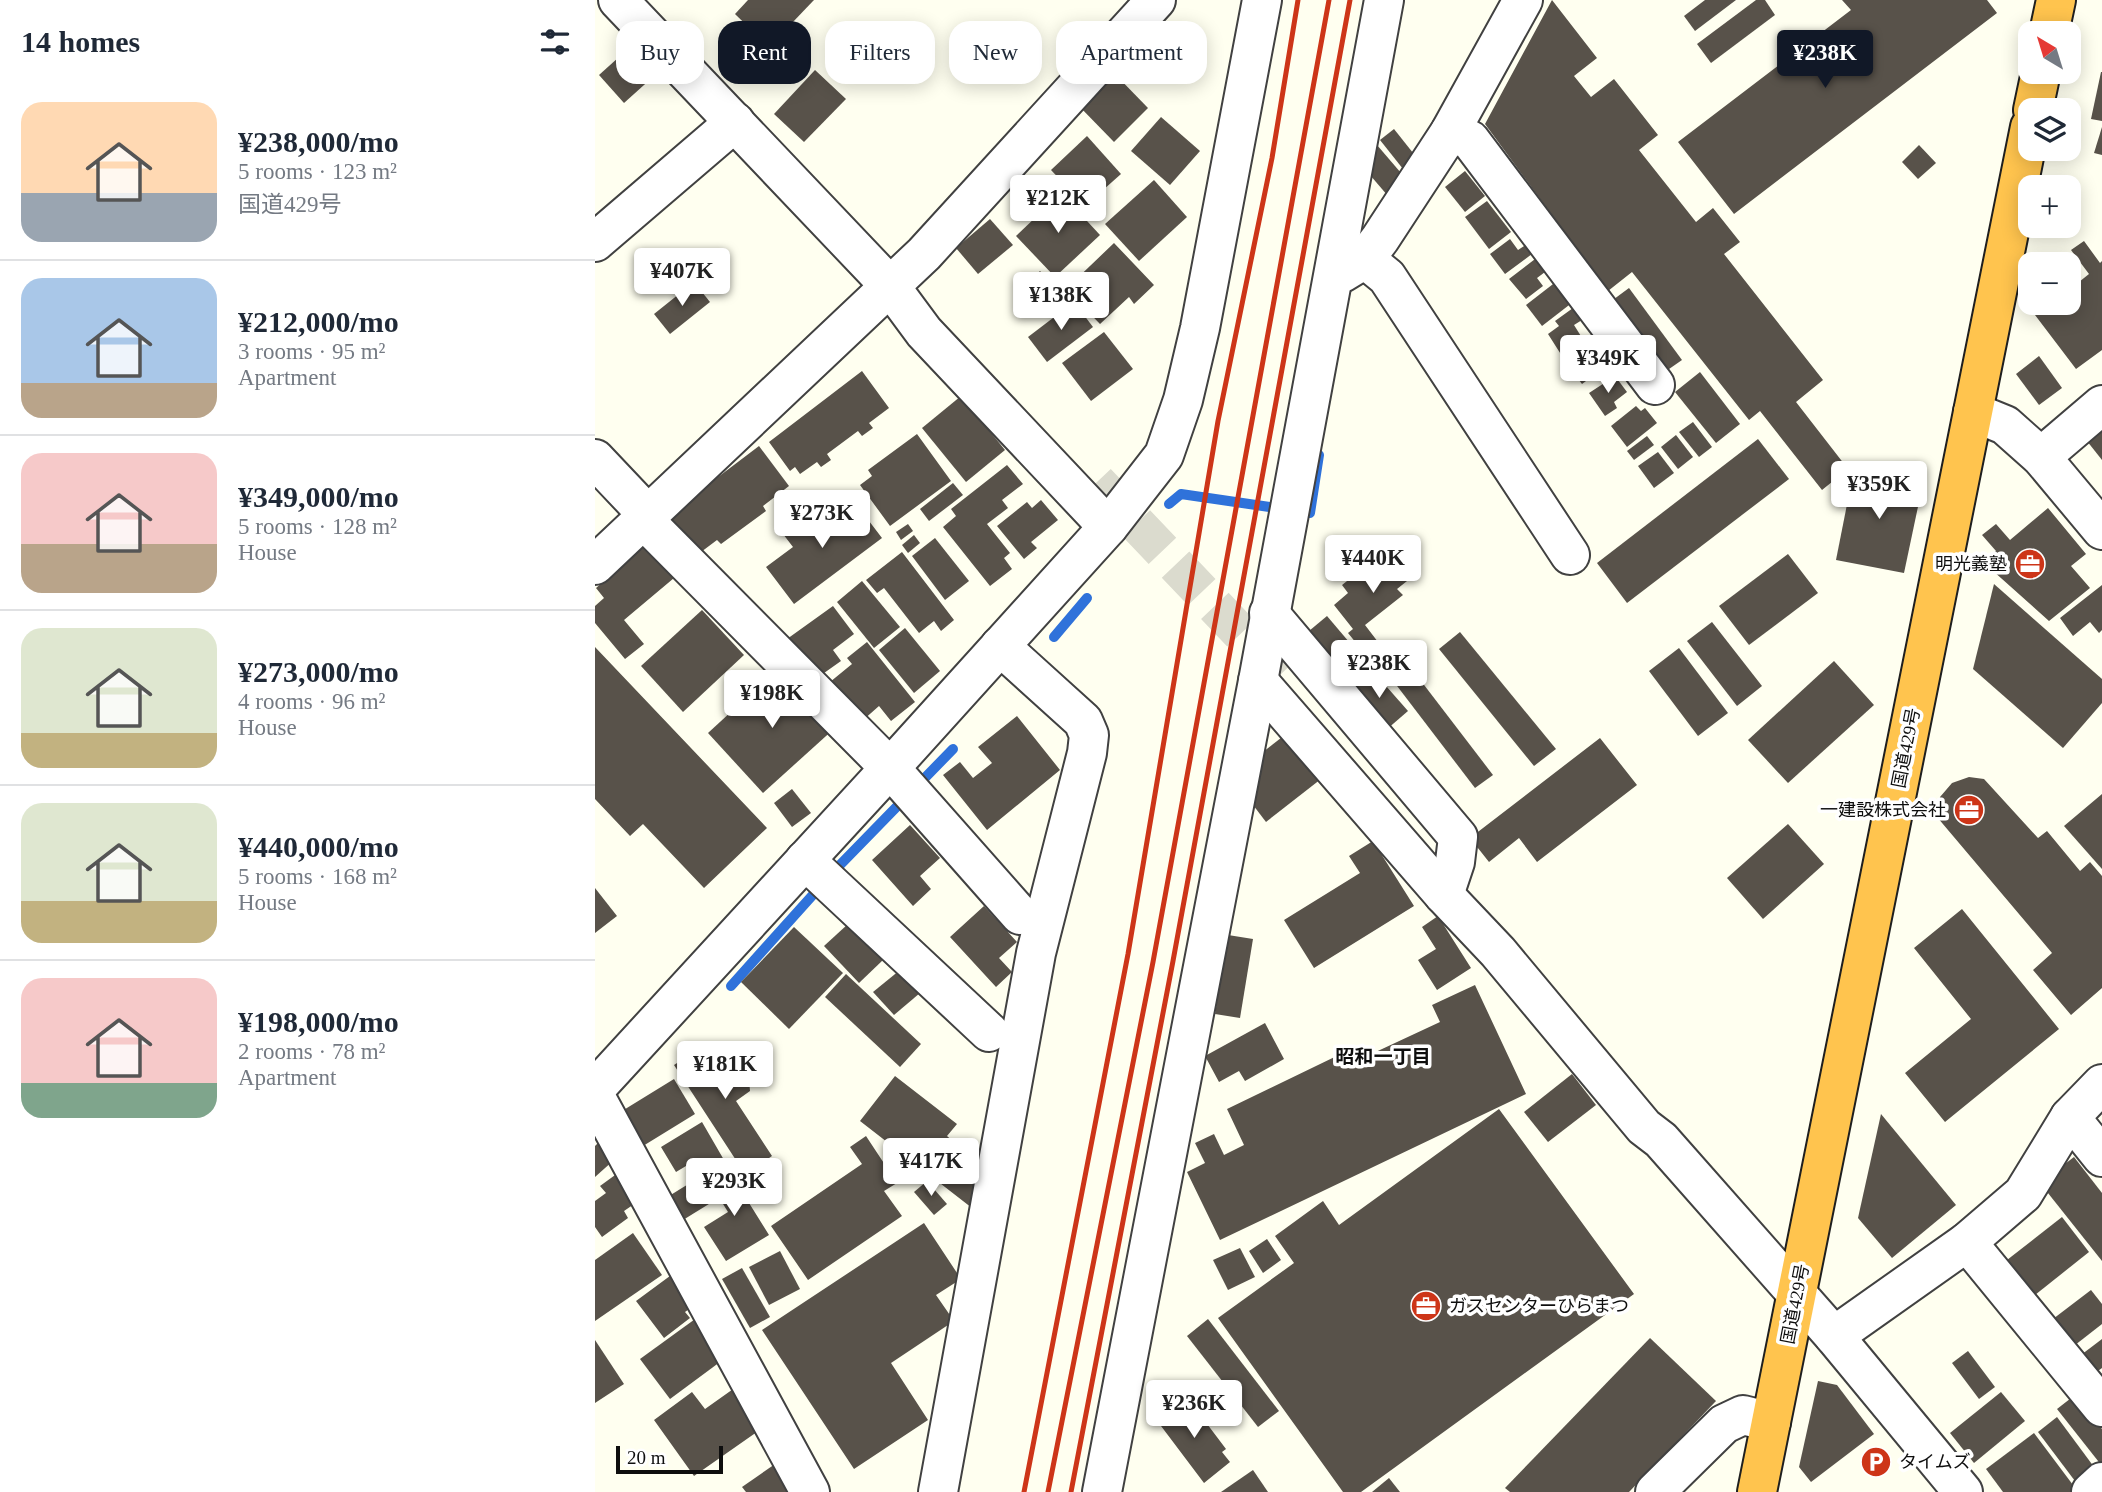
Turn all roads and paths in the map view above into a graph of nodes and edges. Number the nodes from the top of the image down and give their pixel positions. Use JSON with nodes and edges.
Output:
{"nodes":[{"id":1,"x":618,"y":0,"type":"edge"},
{"id":2,"x":1156,"y":0,"type":"edge"},
{"id":3,"x":1262,"y":0,"type":"edge"},
{"id":4,"x":1384,"y":0,"type":"edge"},
{"id":5,"x":1523,"y":0,"type":"edge"},
{"id":6,"x":2056,"y":0,"type":"edge"},
{"id":7,"x":2052,"y":21,"type":"edge"},
{"id":8,"x":735,"y":122,"type":"junction"},
{"id":9,"x":1459,"y":135,"type":"junction"},
{"id":10,"x":2023,"y":161,"type":"edge"},
{"id":11,"x":595,"y":242,"type":"edge"},
{"id":12,"x":1370,"y":263,"type":"junction"},
{"id":13,"x":897,"y":279,"type":"junction"},
{"id":14,"x":1331,"y":279,"type":"junction"},
{"id":15,"x":1654,"y":385,"type":"dead end"},
{"id":16,"x":2102,"y":405,"type":"edge"},
{"id":17,"x":1973,"y":412,"type":"junction"},
{"id":18,"x":2041,"y":457,"type":"junction"},
{"id":19,"x":595,"y":459,"type":"edge"},
{"id":20,"x":1097,"y":482,"type":"tunnel mouth"},
{"id":21,"x":646,"y":517,"type":"junction"},
{"id":22,"x":1108,"y":527,"type":"junction"},
{"id":23,"x":2102,"y":530,"type":"edge"},
{"id":24,"x":1570,"y":555,"type":"dead end"},
{"id":25,"x":595,"y":565,"type":"edge"},
{"id":26,"x":1269,"y":612,"type":"junction"},
{"id":27,"x":1000,"y":646,"type":"junction"},
{"id":28,"x":1274,"y":683,"type":"junction"},
{"id":29,"x":903,"y":782,"type":"junction"},
{"id":30,"x":820,"y":874,"type":"junction"},
{"id":31,"x":1444,"y":895,"type":"junction"},
{"id":32,"x":1020,"y":915,"type":"dead end"},
{"id":33,"x":989,"y":1032,"type":"dead end"},
{"id":34,"x":2102,"y":1084,"type":"edge"},
{"id":35,"x":595,"y":1088,"type":"edge"},
{"id":36,"x":595,"y":1096,"type":"edge"},
{"id":37,"x":2070,"y":1117,"type":"junction"},
{"id":38,"x":2102,"y":1157,"type":"edge"},
{"id":39,"x":1967,"y":1242,"type":"junction"},
{"id":40,"x":1796,"y":1295,"type":"junction"},
{"id":41,"x":1834,"y":1336,"type":"junction"},
{"id":42,"x":2102,"y":1408,"type":"edge"},
{"id":43,"x":1771,"y":1422,"type":"junction"},
{"id":44,"x":2102,"y":1482,"type":"edge"},
{"id":45,"x":810,"y":1492,"type":"edge"},
{"id":46,"x":938,"y":1492,"type":"edge"},
{"id":47,"x":1102,"y":1492,"type":"edge"},
{"id":48,"x":1655,"y":1492,"type":"edge"},
{"id":49,"x":1757,"y":1492,"type":"edge"},
{"id":50,"x":1963,"y":1492,"type":"edge"},
{"id":51,"x":2091,"y":1492,"type":"edge"}],
"edges":[{"from":1,"to":8,"type":"street"},
{"from":2,"to":13,"type":"street"},
{"from":3,"to":22,"type":"street"},
{"from":4,"to":14,"type":"street"},
{"from":5,"to":9,"type":"street"},
{"from":6,"to":7,"type":"highway"},
{"from":8,"to":11,"type":"street"},
{"from":8,"to":13,"type":"street"},
{"from":9,"to":12,"type":"street"},
{"from":9,"to":15,"type":"street"},
{"from":10,"to":17,"type":"highway","name":"国道429号"},
{"from":12,"to":14,"type":"street"},
{"from":12,"to":24,"type":"street"},
{"from":13,"to":20,"type":"street"},
{"from":13,"to":21,"type":"street"},
{"from":13,"to":22,"type":"street"},
{"from":14,"to":26,"type":"street"},
{"from":16,"to":18,"type":"street"},
{"from":17,"to":18,"type":"street"},
{"from":17,"to":40,"type":"highway","name":"国道429号"},
{"from":18,"to":23,"type":"street"},
{"from":19,"to":21,"type":"street"},
{"from":21,"to":25,"type":"street"},
{"from":21,"to":29,"type":"street"},
{"from":22,"to":27,"type":"street"},
{"from":26,"to":28,"type":"street"},
{"from":26,"to":31,"type":"street"},
{"from":27,"to":29,"type":"street"},
{"from":27,"to":46,"type":"street"},
{"from":28,"to":31,"type":"street"},
{"from":28,"to":47,"type":"street"},
{"from":29,"to":30,"type":"street"},
{"from":29,"to":32,"type":"street"},
{"from":30,"to":33,"type":"street"},
{"from":30,"to":35,"type":"street"},
{"from":31,"to":40,"type":"street"},
{"from":34,"to":37,"type":"street"},
{"from":36,"to":45,"type":"street"},
{"from":37,"to":38,"type":"street"},
{"from":37,"to":39,"type":"street"},
{"from":39,"to":41,"type":"street"},
{"from":39,"to":42,"type":"street"},
{"from":40,"to":41,"type":"street"},
{"from":40,"to":43,"type":"highway","name":"国道429号"},
{"from":41,"to":50,"type":"street"},
{"from":43,"to":48,"type":"street"},
{"from":43,"to":49,"type":"highway","name":"国道429号"},
{"from":44,"to":51,"type":"street"}]}
